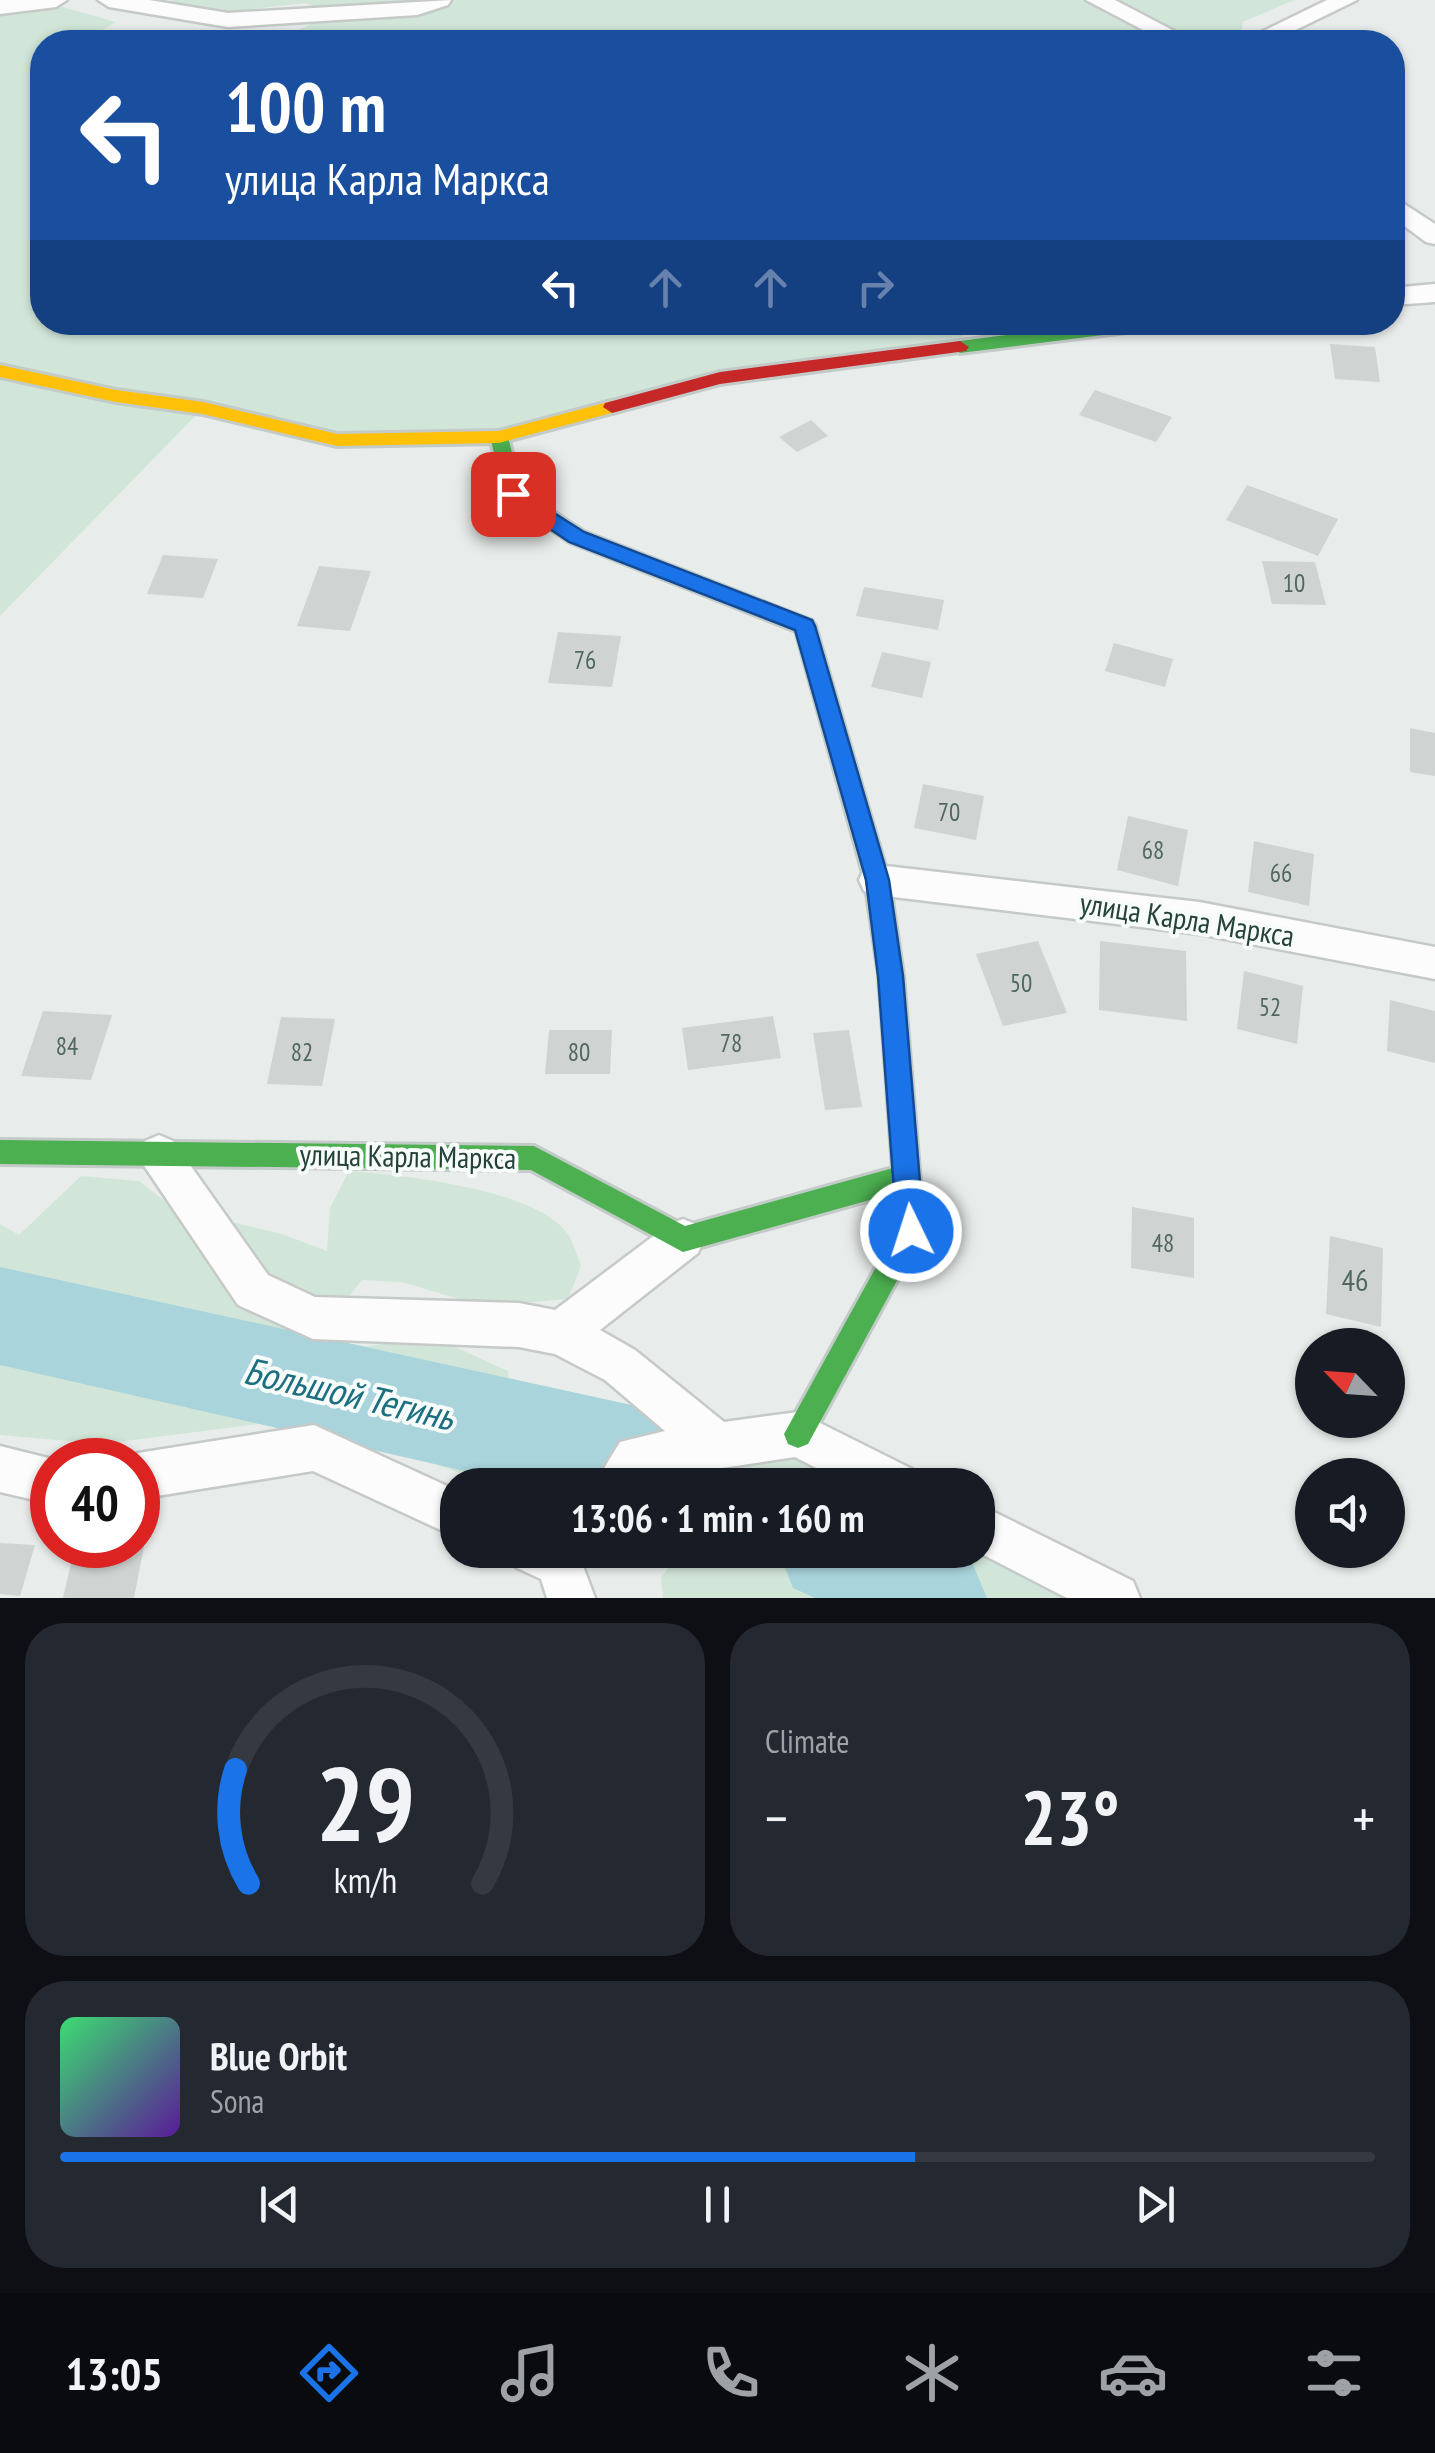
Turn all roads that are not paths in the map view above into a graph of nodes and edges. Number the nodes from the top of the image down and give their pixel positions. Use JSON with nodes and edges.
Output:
{"nodes":[{"id":1,"x":56,"y":0,"type":"edge"},
{"id":2,"x":108,"y":0,"type":"edge"},
{"id":3,"x":440,"y":0,"type":"edge"},
{"id":4,"x":1096,"y":0,"type":"edge"},
{"id":5,"x":1346,"y":0,"type":"edge"},
{"id":6,"x":0,"y":8,"type":"edge"},
{"id":7,"x":1158,"y":30,"type":"edge"},
{"id":8,"x":1280,"y":30,"type":"edge"},
{"id":9,"x":1405,"y":214,"type":"edge"},
{"id":10,"x":1435,"y":236,"type":"edge"},
{"id":11,"x":1435,"y":293,"type":"edge"},
{"id":12,"x":1405,"y":296,"type":"edge"},
{"id":13,"x":1056,"y":335,"type":"edge"},
{"id":14,"x":0,"y":371,"type":"edge"},
{"id":15,"x":499,"y":437,"type":"junction"},
{"id":16,"x":878,"y":880,"type":"junction"},
{"id":17,"x":1435,"y":963,"type":"edge"},
{"id":18,"x":0,"y":1152,"type":"edge"},
{"id":19,"x":159,"y":1154,"type":"junction"},
{"id":20,"x":907,"y":1177,"type":"junction"},
{"id":21,"x":684,"y":1239,"type":"junction"},
{"id":22,"x":562,"y":1333,"type":"junction"},
{"id":23,"x":798,"y":1434,"type":"junction"},
{"id":24,"x":717,"y":1446,"type":"junction"},
{"id":25,"x":629,"y":1468,"type":"edge"},
{"id":26,"x":863,"y":1468,"type":"edge"},
{"id":27,"x":0,"y":1470,"type":"edge"},
{"id":28,"x":160,"y":1472,"type":"edge"},
{"id":29,"x":30,"y":1477,"type":"edge"},
{"id":30,"x":440,"y":1507,"type":"edge"},
{"id":31,"x":995,"y":1536,"type":"edge"},
{"id":32,"x":1116,"y":1598,"type":"edge"}],
"edges":[{"from":1,"to":6,"type":"street"},
{"from":2,"to":3,"type":"street"},
{"from":4,"to":7,"type":"street"},
{"from":5,"to":8,"type":"street"},
{"from":9,"to":10,"type":"street"},
{"from":11,"to":12,"type":"street"},
{"from":13,"to":15,"type":"street"},
{"from":14,"to":15,"type":"street"},
{"from":15,"to":16,"type":"street"},
{"from":16,"to":17,"type":"street","name":"улица Карла Маркса"},
{"from":16,"to":20,"type":"street"},
{"from":18,"to":19,"type":"street","name":"улица Карла Маркса"},
{"from":19,"to":21,"type":"street","name":"улица Карла Маркса"},
{"from":19,"to":22,"type":"street"},
{"from":20,"to":21,"type":"street"},
{"from":20,"to":23,"type":"street"},
{"from":21,"to":22,"type":"street"},
{"from":22,"to":24,"type":"street"},
{"from":23,"to":24,"type":"street"},
{"from":23,"to":26,"type":"street"},
{"from":24,"to":25,"type":"street"},
{"from":27,"to":29,"type":"street"},
{"from":28,"to":30,"type":"street"},
{"from":31,"to":32,"type":"street"}]}
